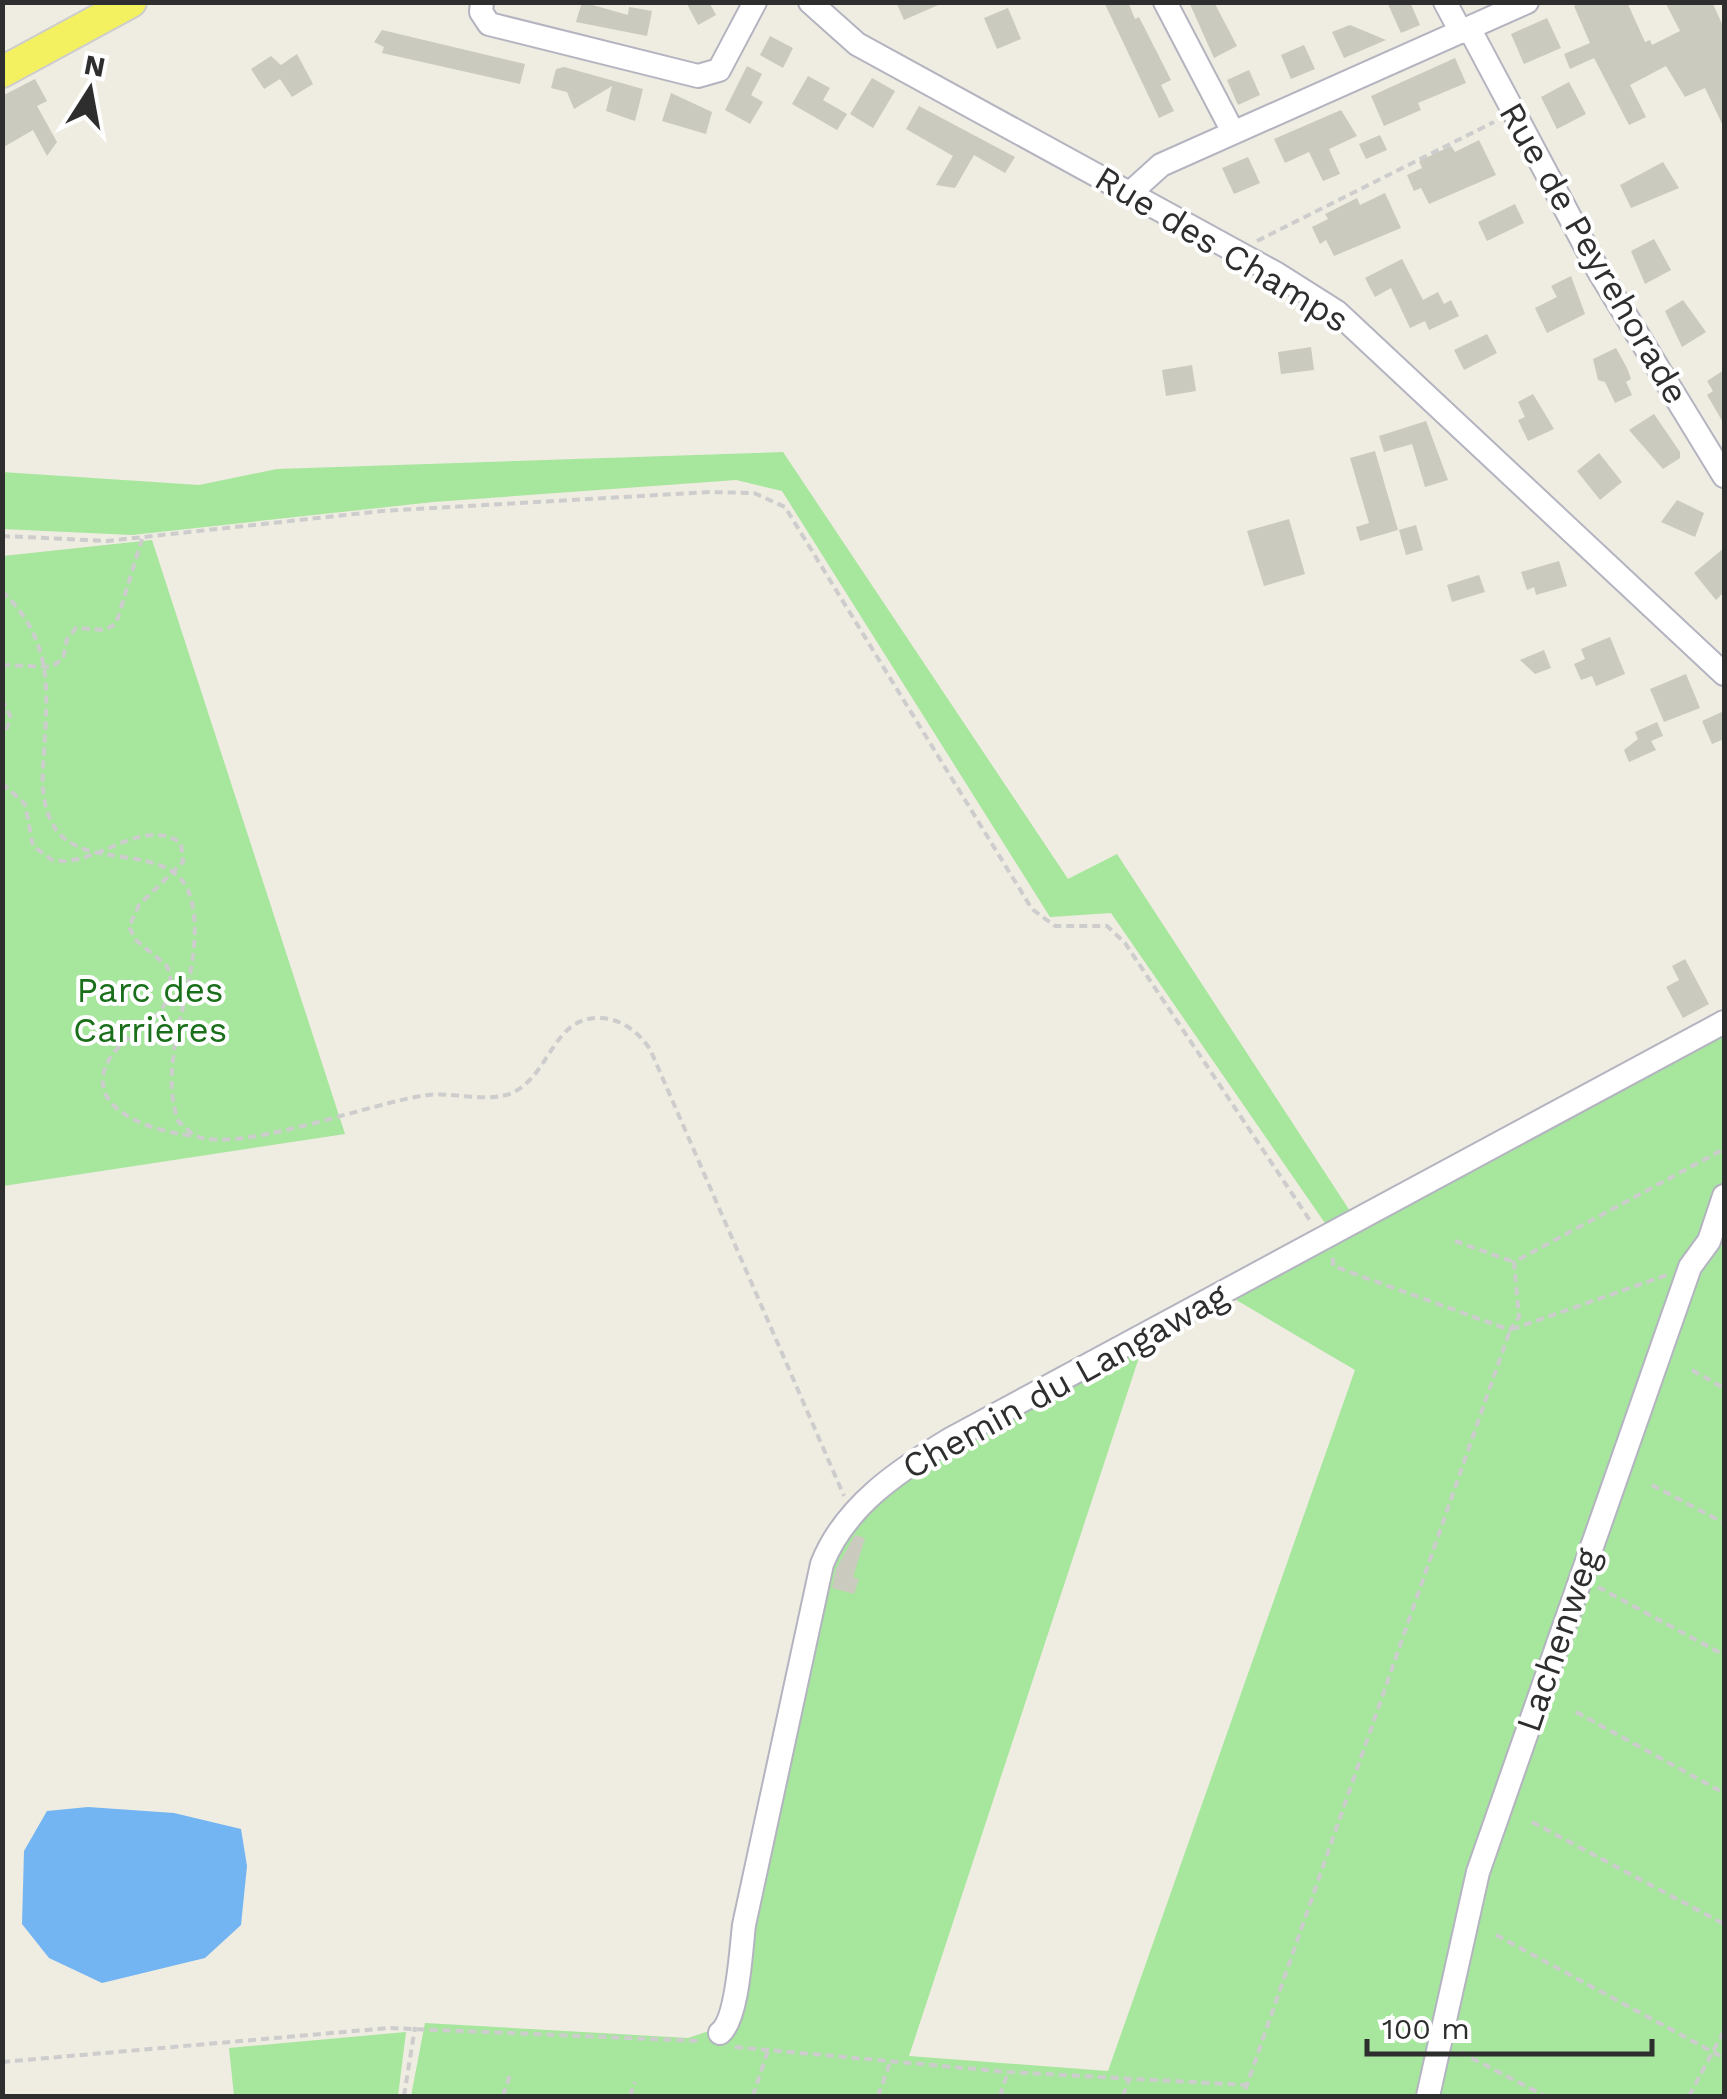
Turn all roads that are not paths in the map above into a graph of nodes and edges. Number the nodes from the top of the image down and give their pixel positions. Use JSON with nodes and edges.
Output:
{"nodes":[{"id":1,"x":132,"y":2,"type":"edge"},
{"id":2,"x":482,"y":2,"type":"edge"},
{"id":3,"x":755,"y":2,"type":"edge"},
{"id":4,"x":810,"y":2,"type":"edge"},
{"id":5,"x":1165,"y":2,"type":"edge"},
{"id":6,"x":1446,"y":2,"type":"edge"},
{"id":7,"x":1528,"y":2,"type":"edge"},
{"id":8,"x":1465,"y":30,"type":"junction"},
{"id":9,"x":2,"y":72,"type":"edge"},
{"id":10,"x":1232,"y":132,"type":"junction"},
{"id":11,"x":1130,"y":193,"type":"junction"},
{"id":12,"x":1724,"y":476,"type":"edge"},
{"id":13,"x":1720,"y":662,"type":"edge"},
{"id":14,"x":1724,"y":1022,"type":"edge"},
{"id":15,"x":1724,"y":1196,"type":"edge"},
{"id":16,"x":717,"y":2041,"type":"road end"},
{"id":17,"x":1428,"y":2096,"type":"edge"}],
"edges":[{"from":1,"to":9,"type":"main road"},
{"from":2,"to":3,"type":"street"},
{"from":4,"to":11,"type":"street","name":"Rue des Champs"},
{"from":5,"to":10,"type":"street"},
{"from":6,"to":8,"type":"street","name":"Rue de Peyrehorade"},
{"from":7,"to":8,"type":"street"},
{"from":8,"to":10,"type":"street"},
{"from":8,"to":12,"type":"street","name":"Rue de Peyrehorade"},
{"from":10,"to":11,"type":"street"},
{"from":11,"to":13,"type":"street","name":"Rue des Champs"},
{"from":14,"to":16,"type":"street","name":"Chemin du Langawag"},
{"from":15,"to":17,"type":"street","name":"Lachenweg"}]}
